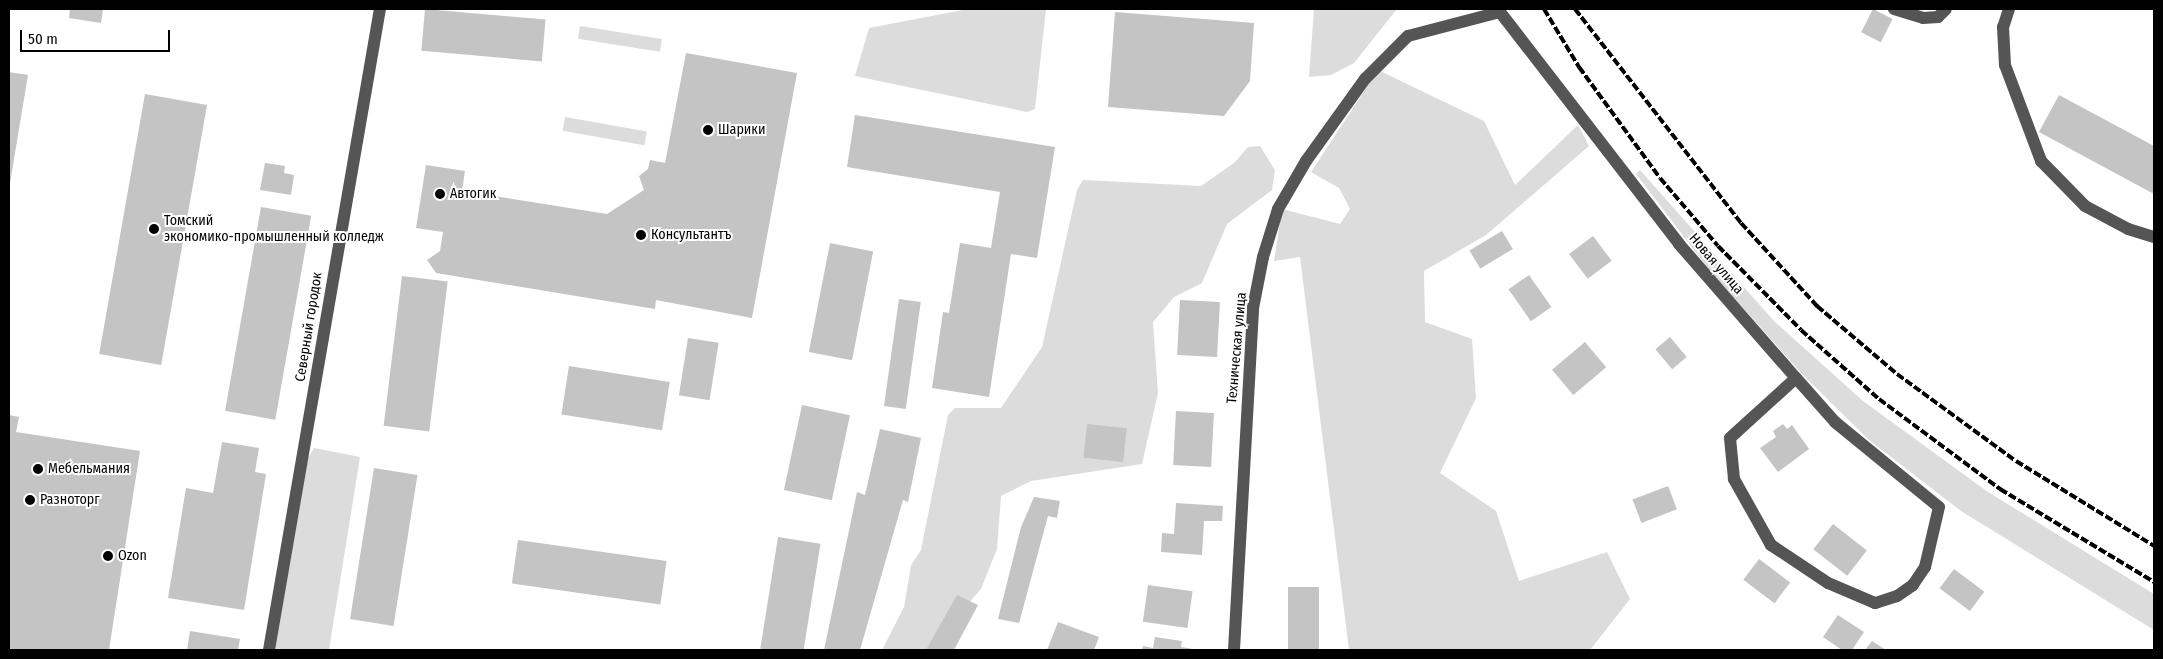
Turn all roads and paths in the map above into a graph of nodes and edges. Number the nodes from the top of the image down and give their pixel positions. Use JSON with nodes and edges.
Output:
{"nodes":[{"id":1,"x":380,"y":9,"type":"edge"},
{"id":2,"x":1894,"y":9,"type":"edge"},
{"id":3,"x":1946,"y":9,"type":"edge"},
{"id":4,"x":2009,"y":9,"type":"edge"},
{"id":5,"x":1500,"y":12,"type":"joint"},
{"id":6,"x":2154,"y":237,"type":"edge"},
{"id":7,"x":1796,"y":378,"type":"junction"},
{"id":8,"x":269,"y":650,"type":"edge"},
{"id":9,"x":1234,"y":650,"type":"edge"}],
"edges":[{"from":1,"to":8,"type":"street","name":"Северный городок"},
{"from":2,"to":3,"type":"street"},
{"from":4,"to":6,"type":"street"},
{"from":5,"to":7,"type":"street","name":"Новая улица"},
{"from":5,"to":9,"type":"street","name":"Техническая улица"},
{"from":7,"to":7,"type":"street","name":"Новая улица"}]}
